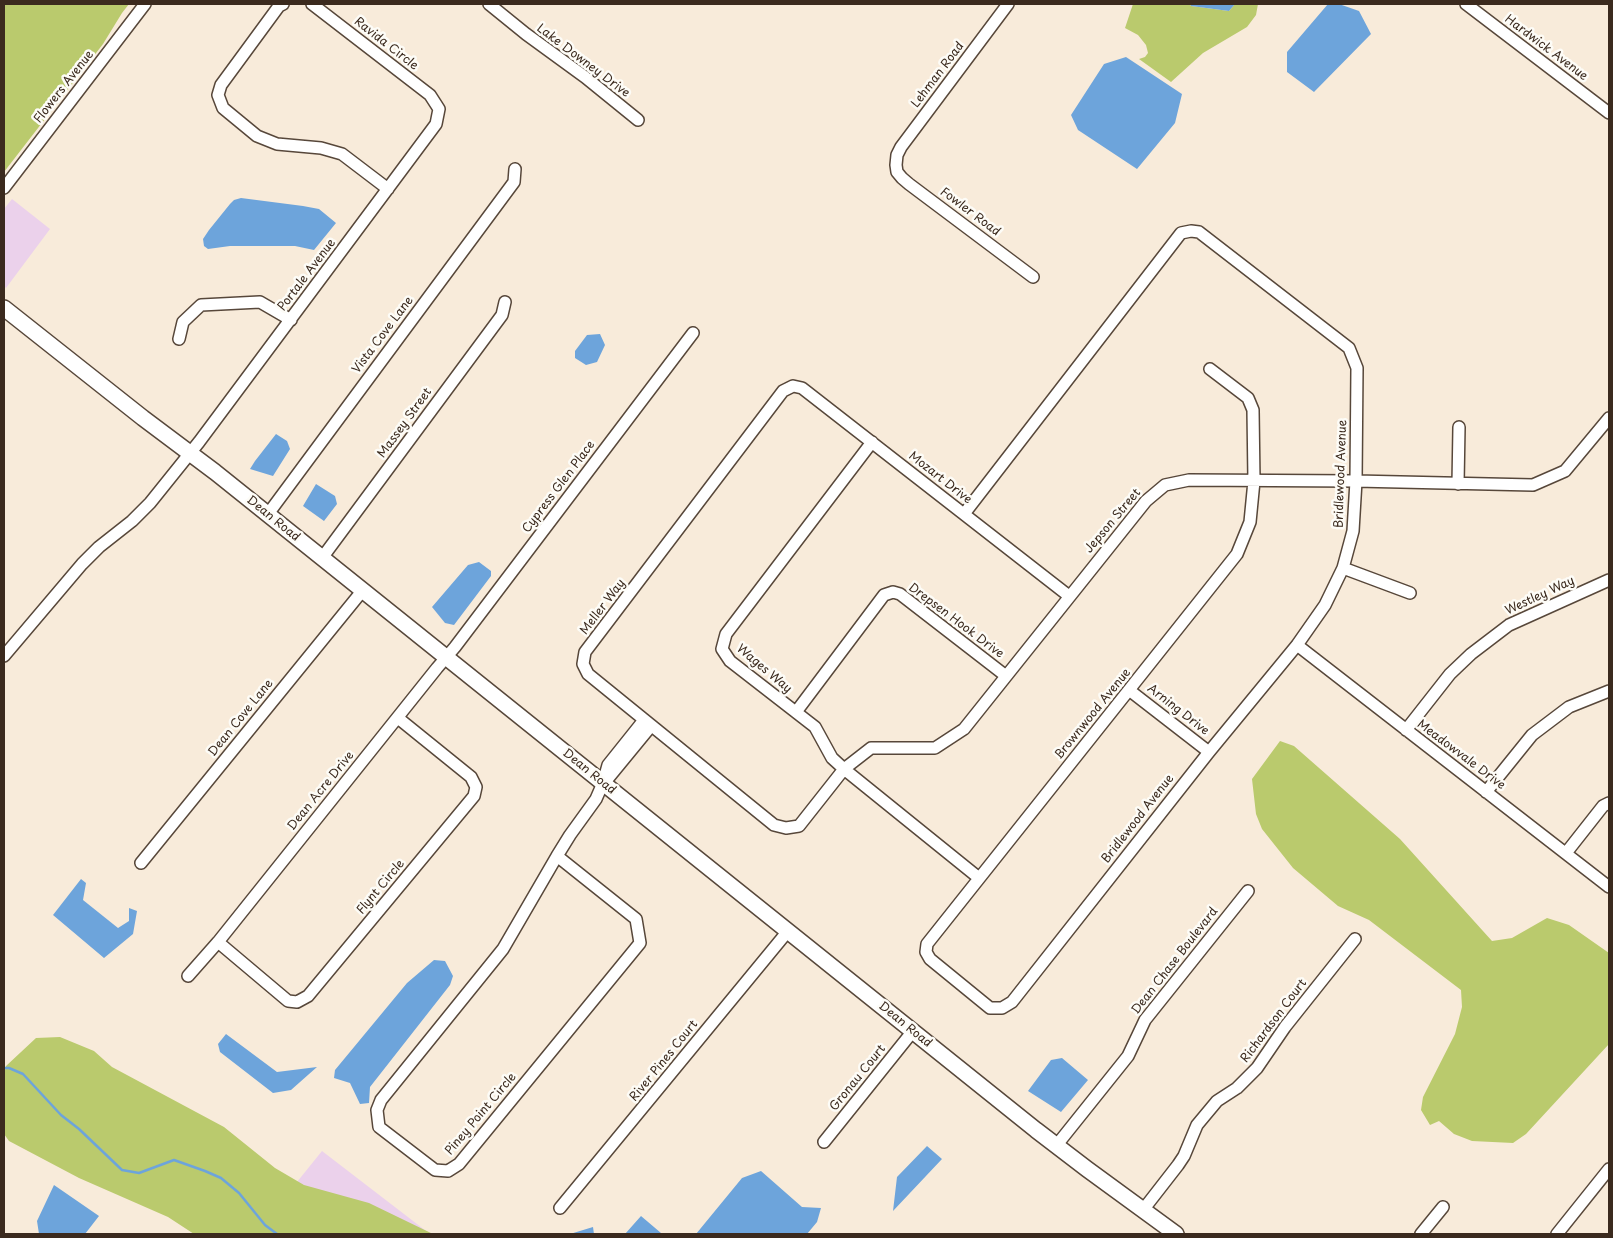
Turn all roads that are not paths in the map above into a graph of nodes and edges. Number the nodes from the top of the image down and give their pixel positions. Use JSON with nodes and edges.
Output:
{"nodes":[{"id":1,"x":145,"y":4,"type":"edge"},
{"id":2,"x":283,"y":4,"type":"edge"},
{"id":3,"x":312,"y":4,"type":"edge"},
{"id":4,"x":489,"y":4,"type":"edge"},
{"id":5,"x":1008,"y":4,"type":"edge"},
{"id":6,"x":1466,"y":4,"type":"edge"},
{"id":7,"x":439,"y":109,"type":"joint"},
{"id":8,"x":1609,"y":113,"type":"edge"},
{"id":9,"x":638,"y":120,"type":"dead end"},
{"id":10,"x":896,"y":165,"type":"joint"},
{"id":11,"x":514,"y":169,"type":"dead end"},
{"id":12,"x":4,"y":188,"type":"edge"},
{"id":13,"x":388,"y":189,"type":"junction"},
{"id":14,"x":1033,"y":277,"type":"dead end"},
{"id":15,"x":505,"y":302,"type":"dead end"},
{"id":16,"x":4,"y":308,"type":"edge"},
{"id":17,"x":291,"y":320,"type":"junction"},
{"id":18,"x":693,"y":333,"type":"dead end"},
{"id":19,"x":179,"y":338,"type":"dead end"},
{"id":20,"x":1210,"y":369,"type":"dead end"},
{"id":21,"x":793,"y":386,"type":"joint"},
{"id":22,"x":1609,"y":418,"type":"edge"},
{"id":23,"x":1459,"y":427,"type":"dead end"},
{"id":24,"x":872,"y":442,"type":"junction"},
{"id":25,"x":190,"y":453,"type":"junction"},
{"id":26,"x":1254,"y":481,"type":"junction"},
{"id":27,"x":1356,"y":482,"type":"junction"},
{"id":28,"x":1458,"y":484,"type":"junction"},
{"id":29,"x":268,"y":514,"type":"junction"},
{"id":30,"x":964,"y":514,"type":"junction"},
{"id":31,"x":322,"y":558,"type":"junction"},
{"id":32,"x":1343,"y":568,"type":"junction"},
{"id":33,"x":1609,"y":580,"type":"edge"},
{"id":34,"x":362,"y":590,"type":"junction"},
{"id":35,"x":1410,"y":593,"type":"dead end"},
{"id":36,"x":1069,"y":596,"type":"junction"},
{"id":37,"x":1297,"y":645,"type":"junction"},
{"id":38,"x":4,"y":656,"type":"edge"},
{"id":39,"x":446,"y":658,"type":"junction"},
{"id":40,"x":1006,"y":676,"type":"junction"},
{"id":41,"x":1129,"y":690,"type":"junction"},
{"id":42,"x":1609,"y":691,"type":"edge"},
{"id":43,"x":796,"y":712,"type":"junction"},
{"id":44,"x":398,"y":718,"type":"junction"},
{"id":45,"x":647,"y":723,"type":"junction"},
{"id":46,"x":1406,"y":730,"type":"junction"},
{"id":47,"x":1209,"y":752,"type":"junction"},
{"id":48,"x":844,"y":769,"type":"junction"},
{"id":49,"x":604,"y":783,"type":"junction"},
{"id":50,"x":1486,"y":792,"type":"junction"},
{"id":51,"x":1609,"y":803,"type":"edge"},
{"id":52,"x":786,"y":828,"type":"joint"},
{"id":53,"x":1566,"y":853,"type":"junction"},
{"id":54,"x":557,"y":856,"type":"junction"},
{"id":55,"x":141,"y":863,"type":"dead end"},
{"id":56,"x":980,"y":878,"type":"junction"},
{"id":57,"x":1609,"y":887,"type":"edge"},
{"id":58,"x":1248,"y":891,"type":"dead end"},
{"id":59,"x":788,"y":931,"type":"junction"},
{"id":60,"x":1355,"y":939,"type":"dead end"},
{"id":61,"x":218,"y":942,"type":"junction"},
{"id":62,"x":926,"y":952,"type":"joint"},
{"id":63,"x":188,"y":976,"type":"dead end"},
{"id":64,"x":913,"y":1031,"type":"junction"},
{"id":65,"x":824,"y":1142,"type":"dead end"},
{"id":66,"x":1056,"y":1146,"type":"junction"},
{"id":67,"x":1609,"y":1169,"type":"edge"},
{"id":68,"x":1443,"y":1207,"type":"dead end"},
{"id":69,"x":560,"y":1208,"type":"dead end"},
{"id":70,"x":1143,"y":1210,"type":"junction"},
{"id":71,"x":1176,"y":1234,"type":"edge"},
{"id":72,"x":1421,"y":1234,"type":"edge"},
{"id":73,"x":1557,"y":1234,"type":"edge"}],
"edges":[{"from":1,"to":12,"type":"street","name":"Flowers Avenue"},
{"from":2,"to":13,"type":"street"},
{"from":3,"to":7,"type":"street","name":"Ravida Circle"},
{"from":4,"to":9,"type":"street","name":"Lake Downey Drive"},
{"from":5,"to":10,"type":"street","name":"Lehman Road"},
{"from":6,"to":8,"type":"street","name":"Hardwick Avenue"},
{"from":7,"to":13,"type":"street","name":"Portale Avenue"},
{"from":10,"to":14,"type":"street","name":"Fowler Road"},
{"from":11,"to":29,"type":"street","name":"Vista Cove Lane"},
{"from":13,"to":17,"type":"street","name":"Portale Avenue"},
{"from":15,"to":31,"type":"street","name":"Massey Street"},
{"from":16,"to":25,"type":"main road","name":"Dean Road"},
{"from":17,"to":19,"type":"street"},
{"from":17,"to":25,"type":"street","name":"Portale Avenue"},
{"from":18,"to":39,"type":"street","name":"Cypress Glen Place"},
{"from":20,"to":26,"type":"street","name":"Brownwood Avenue"},
{"from":21,"to":24,"type":"street","name":"Mozart Drive"},
{"from":21,"to":45,"type":"street","name":"Meller Way"},
{"from":22,"to":28,"type":"street","name":"Jepson Street"},
{"from":23,"to":28,"type":"street"},
{"from":24,"to":30,"type":"street","name":"Mozart Drive"},
{"from":24,"to":43,"type":"street","name":"Wages Way"},
{"from":25,"to":29,"type":"main road","name":"Dean Road"},
{"from":25,"to":38,"type":"street","name":"Portale Avenue"},
{"from":26,"to":27,"type":"street","name":"Jepson Street"},
{"from":26,"to":36,"type":"street","name":"Jepson Street"},
{"from":26,"to":41,"type":"street","name":"Brownwood Avenue"},
{"from":27,"to":28,"type":"street","name":"Jepson Street"},
{"from":27,"to":30,"type":"street","name":"Bridlewood Avenue"},
{"from":27,"to":32,"type":"street","name":"Bridlewood Avenue"},
{"from":29,"to":31,"type":"main road","name":"Dean Road"},
{"from":30,"to":36,"type":"street","name":"Mozart Drive"},
{"from":31,"to":34,"type":"main road","name":"Dean Road"},
{"from":32,"to":35,"type":"street"},
{"from":32,"to":37,"type":"street","name":"Bridlewood Avenue"},
{"from":33,"to":46,"type":"street","name":"Westley Way"},
{"from":34,"to":39,"type":"main road","name":"Dean Road"},
{"from":34,"to":55,"type":"street","name":"Dean Cove Lane"},
{"from":36,"to":40,"type":"street","name":"Jepson Street"},
{"from":37,"to":46,"type":"street","name":"Meadowvale Drive"},
{"from":37,"to":47,"type":"street","name":"Bridlewood Avenue"},
{"from":39,"to":44,"type":"street","name":"Dean Acre Drive"},
{"from":39,"to":49,"type":"main road","name":"Dean Road"},
{"from":40,"to":43,"type":"street","name":"Drepsen Hook Drive"},
{"from":40,"to":48,"type":"street","name":"Jepson Street"},
{"from":41,"to":47,"type":"street","name":"Arning Drive"},
{"from":41,"to":56,"type":"street","name":"Brownwood Avenue"},
{"from":42,"to":50,"type":"street"},
{"from":43,"to":48,"type":"street","name":"Wages Way"},
{"from":44,"to":61,"type":"street","name":"Dean Acre Drive"},
{"from":44,"to":61,"type":"street","name":"Flynt Circle"},
{"from":45,"to":49,"type":"street","name":"Piney Point Circle"},
{"from":45,"to":52,"type":"street","name":"Meller Way"},
{"from":46,"to":50,"type":"street","name":"Meadowvale Drive"},
{"from":47,"to":62,"type":"street","name":"Bridlewood Avenue"},
{"from":48,"to":52,"type":"street","name":"Jepson Street"},
{"from":48,"to":56,"type":"street","name":"Wages Way"},
{"from":49,"to":54,"type":"street","name":"Piney Point Circle"},
{"from":49,"to":59,"type":"main road","name":"Dean Road"},
{"from":50,"to":53,"type":"street","name":"Meadowvale Drive"},
{"from":51,"to":53,"type":"street"},
{"from":53,"to":57,"type":"street","name":"Meadowvale Drive"},
{"from":54,"to":54,"type":"street","name":"Piney Point Circle"},
{"from":56,"to":62,"type":"street","name":"Brownwood Avenue"},
{"from":58,"to":66,"type":"street","name":"Dean Chase Boulevard"},
{"from":59,"to":64,"type":"main road","name":"Dean Road"},
{"from":59,"to":69,"type":"street","name":"River Pines Court"},
{"from":60,"to":70,"type":"street","name":"Richardson Court"},
{"from":61,"to":63,"type":"street","name":"Dean Acre Drive"},
{"from":64,"to":65,"type":"street","name":"Gronau Court"},
{"from":64,"to":66,"type":"main road","name":"Dean Road"},
{"from":66,"to":70,"type":"main road","name":"Dean Road"},
{"from":67,"to":73,"type":"street"},
{"from":68,"to":72,"type":"street"},
{"from":70,"to":71,"type":"main road","name":"Dean Road"}]}
